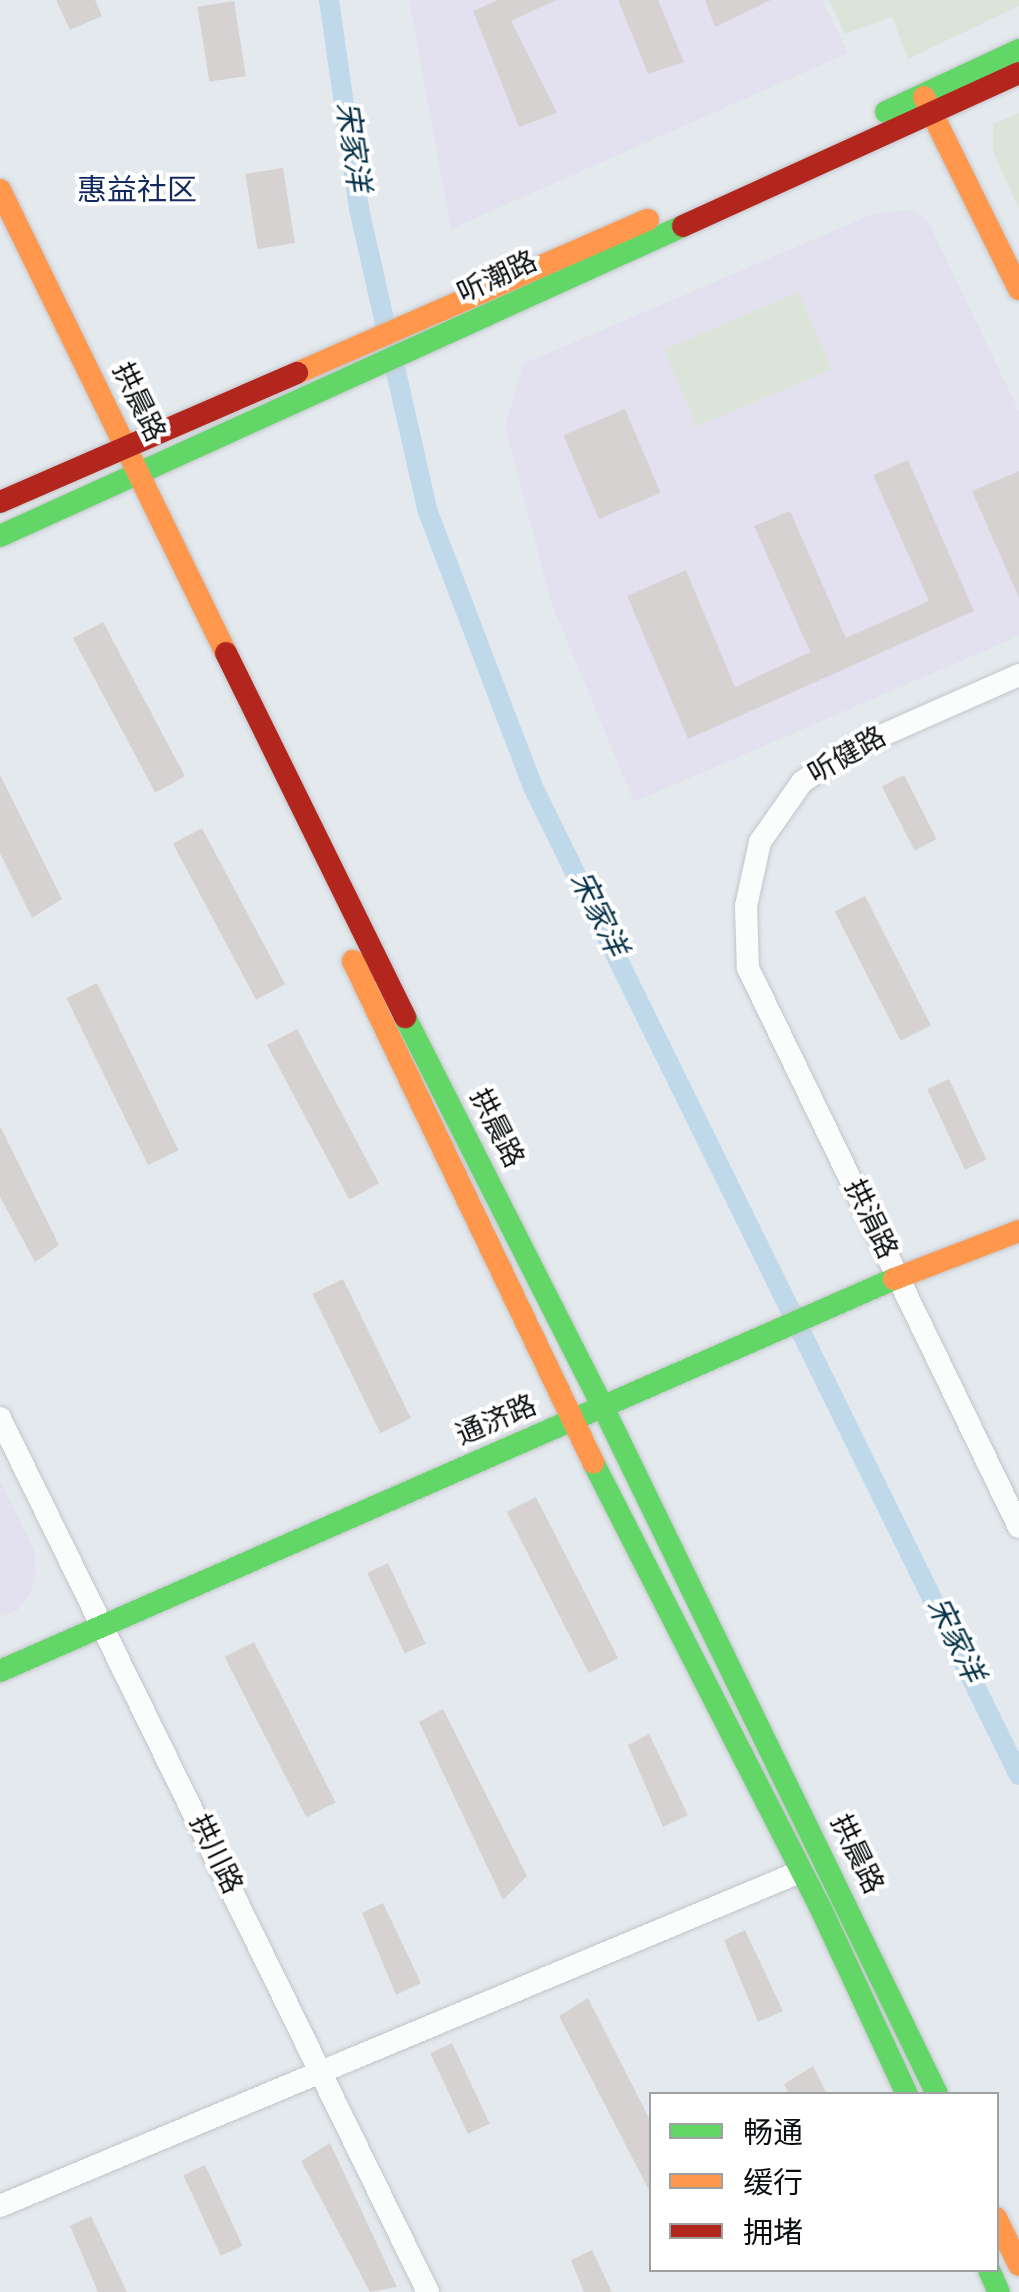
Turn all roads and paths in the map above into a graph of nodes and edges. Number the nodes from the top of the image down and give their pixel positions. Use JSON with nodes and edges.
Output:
{"nodes":[{"id":1,"x":1019,"y":50,"type":"edge"},
{"id":2,"x":1019,"y":73,"type":"edge"},
{"id":3,"x":928,"y":104,"type":"junction"},
{"id":4,"x":0,"y":190,"type":"edge"},
{"id":5,"x":0,"y":235,"type":"edge"},
{"id":6,"x":1019,"y":289,"type":"edge"},
{"id":7,"x":117,"y":450,"type":"junction"},
{"id":8,"x":129,"y":477,"type":"junction"},
{"id":9,"x":0,"y":502,"type":"edge"},
{"id":10,"x":0,"y":536,"type":"edge"},
{"id":11,"x":1019,"y":675,"type":"edge"},
{"id":12,"x":746,"y":906,"type":"joint"},
{"id":13,"x":1019,"y":1231,"type":"edge"},
{"id":14,"x":896,"y":1278,"type":"junction"},
{"id":15,"x":603,"y":1407,"type":"junction"},
{"id":16,"x":0,"y":1418,"type":"edge"},
{"id":17,"x":573,"y":1422,"type":"junction"},
{"id":18,"x":1019,"y":1527,"type":"edge"},
{"id":19,"x":101,"y":1626,"type":"junction"},
{"id":20,"x":0,"y":1670,"type":"edge"},
{"id":21,"x":802,"y":1871,"type":"junction"},
{"id":22,"x":320,"y":2072,"type":"junction"},
{"id":23,"x":906,"y":2092,"type":"edge"},
{"id":24,"x":936,"y":2092,"type":"edge"},
{"id":25,"x":0,"y":2206,"type":"edge"},
{"id":26,"x":999,"y":2224,"type":"edge"},
{"id":27,"x":1019,"y":2265,"type":"edge"},
{"id":28,"x":428,"y":2292,"type":"edge"}],
"edges":[{"from":1,"to":3,"type":"main road","name":"听潮路"},
{"from":2,"to":3,"type":"main road","name":"听潮路"},
{"from":3,"to":6,"type":"main road"},
{"from":3,"to":7,"type":"main road","name":"听潮路"},
{"from":3,"to":8,"type":"main road","name":"听潮路"},
{"from":4,"to":7,"type":"main road","name":"拱晨路"},
{"from":5,"to":7,"type":"main road","name":"拱晨路"},
{"from":7,"to":8,"type":"main road","name":"拱晨路"},
{"from":7,"to":9,"type":"main road","name":"听潮路"},
{"from":8,"to":10,"type":"main road","name":"听潮路"},
{"from":8,"to":15,"type":"main road","name":"拱晨路"},
{"from":8,"to":17,"type":"main road","name":"拱晨路"},
{"from":11,"to":12,"type":"street","name":"听健路"},
{"from":12,"to":14,"type":"street","name":"拱涓路"},
{"from":13,"to":14,"type":"main road","name":"通济路"},
{"from":14,"to":15,"type":"main road","name":"通济路"},
{"from":14,"to":18,"type":"street","name":"拱涓路"},
{"from":15,"to":17,"type":"main road","name":"通济路"},
{"from":15,"to":24,"type":"main road","name":"拱晨路"},
{"from":16,"to":19,"type":"street","name":"拱川路"},
{"from":17,"to":19,"type":"main road","name":"通济路"},
{"from":17,"to":21,"type":"main road","name":"拱晨路"},
{"from":19,"to":20,"type":"main road","name":"通济路"},
{"from":19,"to":22,"type":"street","name":"拱川路"},
{"from":21,"to":22,"type":"street"},
{"from":21,"to":23,"type":"main road","name":"拱晨路"},
{"from":22,"to":25,"type":"street"},
{"from":22,"to":28,"type":"street","name":"拱川路"},
{"from":26,"to":27,"type":"main road"}]}
